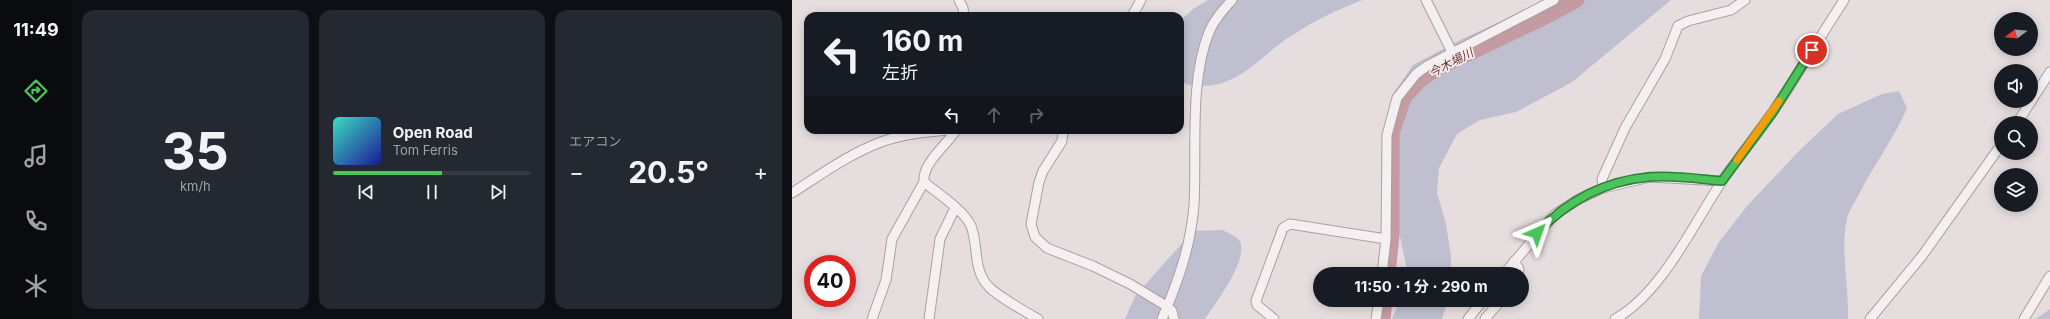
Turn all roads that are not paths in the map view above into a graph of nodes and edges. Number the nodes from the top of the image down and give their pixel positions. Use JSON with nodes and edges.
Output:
{"nodes":[{"id":1,"x":959,"y":0,"type":"edge"},
{"id":2,"x":1141,"y":0,"type":"edge"},
{"id":3,"x":1232,"y":0,"type":"edge"},
{"id":4,"x":1426,"y":0,"type":"edge"},
{"id":5,"x":1554,"y":0,"type":"edge"},
{"id":6,"x":1745,"y":0,"type":"edge"},
{"id":7,"x":1844,"y":0,"type":"edge"},
{"id":8,"x":964,"y":12,"type":"edge"},
{"id":9,"x":1134,"y":12,"type":"edge"},
{"id":10,"x":1452,"y":52,"type":"junction"},
{"id":11,"x":2050,"y":72,"type":"edge"},
{"id":12,"x":2022,"y":116,"type":"edge"},
{"id":13,"x":912,"y":134,"type":"edge"},
{"id":14,"x":954,"y":134,"type":"edge"},
{"id":15,"x":1063,"y":134,"type":"edge"},
{"id":16,"x":1994,"y":155,"type":"edge"},
{"id":17,"x":1722,"y":181,"type":"junction"},
{"id":18,"x":924,"y":182,"type":"junction"},
{"id":19,"x":1603,"y":188,"type":"junction"},
{"id":20,"x":792,"y":193,"type":"edge"},
{"id":21,"x":955,"y":208,"type":"junction"},
{"id":22,"x":1386,"y":239,"type":"junction"},
{"id":23,"x":1514,"y":261,"type":"junction"},
{"id":24,"x":1383,"y":267,"type":"edge"},
{"id":25,"x":1509,"y":267,"type":"edge"},
{"id":26,"x":1518,"y":267,"type":"edge"},
{"id":27,"x":2050,"y":276,"type":"edge"},
{"id":28,"x":1168,"y":307,"type":"junction"},
{"id":29,"x":1378,"y":307,"type":"edge"},
{"id":30,"x":1477,"y":307,"type":"edge"},
{"id":31,"x":1495,"y":307,"type":"edge"},
{"id":32,"x":872,"y":319,"type":"edge"},
{"id":33,"x":929,"y":319,"type":"edge"},
{"id":34,"x":1038,"y":319,"type":"edge"},
{"id":35,"x":1162,"y":319,"type":"edge"},
{"id":36,"x":1174,"y":319,"type":"edge"},
{"id":37,"x":1274,"y":319,"type":"edge"},
{"id":38,"x":1376,"y":319,"type":"edge"},
{"id":39,"x":1468,"y":319,"type":"edge"},
{"id":40,"x":1486,"y":319,"type":"edge"},
{"id":41,"x":1615,"y":319,"type":"edge"},
{"id":42,"x":1870,"y":319,"type":"edge"},
{"id":43,"x":2024,"y":319,"type":"edge"}],
"edges":[{"from":1,"to":8,"type":"street"},
{"from":2,"to":9,"type":"street"},
{"from":3,"to":28,"type":"street"},
{"from":4,"to":10,"type":"street"},
{"from":5,"to":10,"type":"street"},
{"from":6,"to":19,"type":"street"},
{"from":7,"to":17,"type":"street"},
{"from":10,"to":22,"type":"street"},
{"from":11,"to":12,"type":"street"},
{"from":13,"to":20,"type":"street"},
{"from":14,"to":18,"type":"street"},
{"from":15,"to":28,"type":"street"},
{"from":16,"to":42,"type":"street"},
{"from":17,"to":19,"type":"street"},
{"from":17,"to":41,"type":"street"},
{"from":18,"to":21,"type":"street"},
{"from":18,"to":32,"type":"street"},
{"from":19,"to":23,"type":"street"},
{"from":21,"to":33,"type":"street"},
{"from":21,"to":34,"type":"street"},
{"from":22,"to":24,"type":"street"},
{"from":22,"to":37,"type":"street"},
{"from":23,"to":25,"type":"street"},
{"from":23,"to":26,"type":"street"},
{"from":27,"to":43,"type":"street"},
{"from":28,"to":35,"type":"street"},
{"from":28,"to":36,"type":"street"},
{"from":29,"to":38,"type":"street"},
{"from":30,"to":39,"type":"street"},
{"from":31,"to":40,"type":"street"}]}
